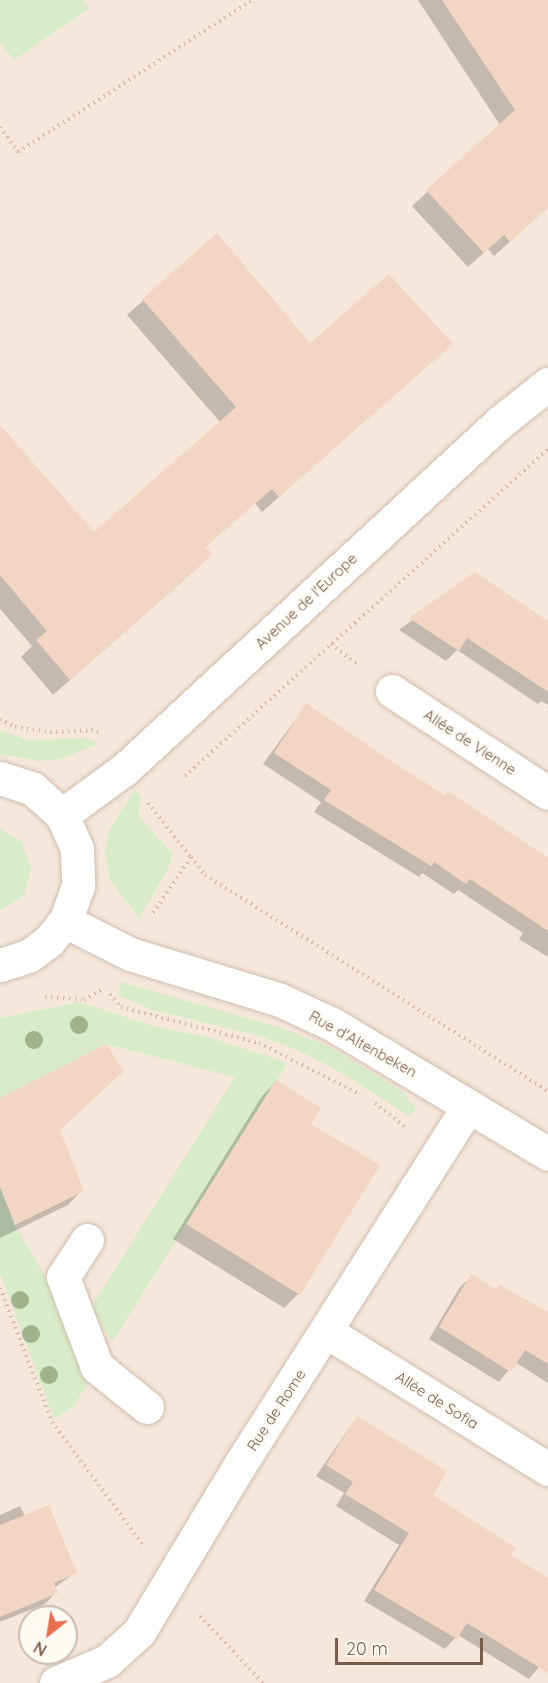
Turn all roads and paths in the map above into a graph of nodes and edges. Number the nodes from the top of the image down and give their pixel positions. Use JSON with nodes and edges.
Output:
{"nodes":[{"id":1,"x":252,"y":0,"type":"edge"},
{"id":2,"x":0,"y":127,"type":"edge"},
{"id":3,"x":548,"y":384,"type":"edge"},
{"id":4,"x":548,"y":449,"type":"edge"},
{"id":5,"x":392,"y":691,"type":"dead end"},
{"id":6,"x":0,"y":778,"type":"edge"},
{"id":7,"x":177,"y":784,"type":"dead end"},
{"id":8,"x":548,"y":793,"type":"edge"},
{"id":9,"x":159,"y":799,"type":"dead end"},
{"id":10,"x":62,"y":815,"type":"junction"},
{"id":11,"x":191,"y":857,"type":"junction"},
{"id":12,"x":66,"y":921,"type":"junction"},
{"id":13,"x":147,"y":923,"type":"dead end"},
{"id":14,"x":0,"y":965,"type":"edge"},
{"id":15,"x":33,"y":999,"type":"dead end"},
{"id":16,"x":548,"y":1091,"type":"edge"},
{"id":17,"x":362,"y":1095,"type":"dead end"},
{"id":18,"x":371,"y":1100,"type":"dead end"},
{"id":19,"x":468,"y":1106,"type":"junction"},
{"id":20,"x":438,"y":1153,"type":"junction"},
{"id":21,"x":548,"y":1154,"type":"edge"},
{"id":22,"x":87,"y":1240,"type":"dead end"},
{"id":23,"x":0,"y":1288,"type":"edge"},
{"id":24,"x":327,"y":1332,"type":"junction"},
{"id":25,"x":147,"y":1407,"type":"dead end"},
{"id":26,"x":548,"y":1469,"type":"edge"},
{"id":27,"x":169,"y":1583,"type":"junction"},
{"id":28,"x":56,"y":1683,"type":"edge"},
{"id":29,"x":263,"y":1683,"type":"edge"}],
"edges":[{"from":1,"to":2,"type":"path"},
{"from":3,"to":10,"type":"street","name":"Avenue de l'Europe"},
{"from":4,"to":7,"type":"path"},
{"from":5,"to":8,"type":"street","name":"Allée de Vienne"},
{"from":6,"to":10,"type":"street"},
{"from":9,"to":11,"type":"path"},
{"from":10,"to":12,"type":"street"},
{"from":11,"to":13,"type":"path"},
{"from":11,"to":16,"type":"path"},
{"from":12,"to":14,"type":"street"},
{"from":12,"to":19,"type":"street","name":"Rue d'Altenbeken"},
{"from":15,"to":17,"type":"path"},
{"from":18,"to":20,"type":"path"},
{"from":19,"to":20,"type":"street","name":"Rue de Rome"},
{"from":19,"to":21,"type":"street","name":"Rue d'Altenbeken"},
{"from":20,"to":24,"type":"street","name":"Rue de Rome"},
{"from":22,"to":25,"type":"street"},
{"from":23,"to":27,"type":"path"},
{"from":24,"to":26,"type":"street","name":"Allée de Sofia"},
{"from":24,"to":27,"type":"street","name":"Rue de Rome"},
{"from":27,"to":28,"type":"street","name":"Rue de Rome"},
{"from":27,"to":29,"type":"path"}]}
